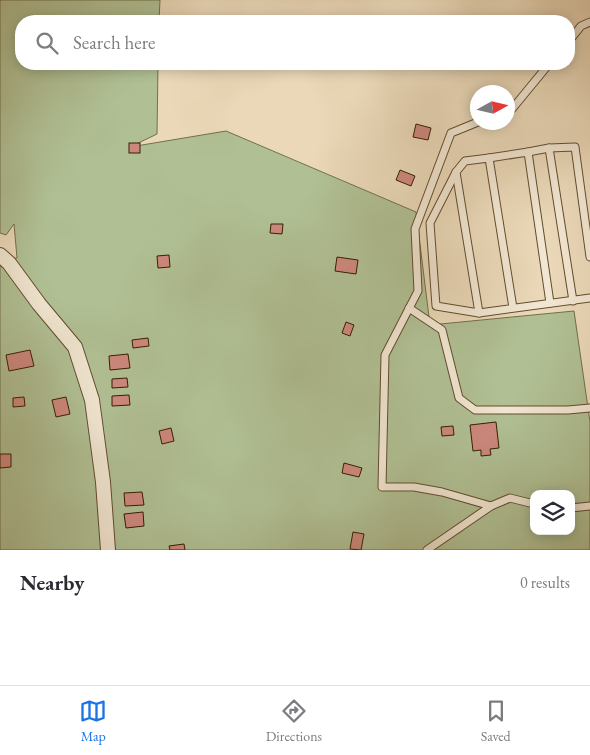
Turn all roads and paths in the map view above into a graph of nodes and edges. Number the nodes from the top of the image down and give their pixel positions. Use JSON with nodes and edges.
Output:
{"nodes":[{"id":1,"x":590,"y":22,"type":"edge"},
{"id":2,"x":575,"y":34,"type":"edge"},
{"id":3,"x":544,"y":70,"type":"edge"},
{"id":4,"x":515,"y":105,"type":"edge"},
{"id":5,"x":470,"y":125,"type":"edge"},
{"id":6,"x":549,"y":148,"type":"junction"},
{"id":7,"x":528,"y":152,"type":"junction"},
{"id":8,"x":489,"y":158,"type":"junction"},
{"id":9,"x":456,"y":172,"type":"junction"},
{"id":10,"x":0,"y":255,"type":"edge"},
{"id":11,"x":590,"y":257,"type":"edge"},
{"id":12,"x":590,"y":298,"type":"edge"},
{"id":13,"x":573,"y":300,"type":"junction"},
{"id":14,"x":550,"y":304,"type":"junction"},
{"id":15,"x":409,"y":308,"type":"junction"},
{"id":16,"x":514,"y":308,"type":"junction"},
{"id":17,"x":479,"y":313,"type":"junction"},
{"id":18,"x":590,"y":408,"type":"edge"},
{"id":19,"x":530,"y":503,"type":"edge"},
{"id":20,"x":491,"y":506,"type":"junction"},
{"id":21,"x":590,"y":506,"type":"edge"},
{"id":22,"x":575,"y":508,"type":"edge"},
{"id":23,"x":108,"y":550,"type":"edge"},
{"id":24,"x":427,"y":550,"type":"edge"}],
"edges":[{"from":1,"to":2,"type":"lane"},
{"from":3,"to":4,"type":"lane"},
{"from":5,"to":15,"type":"lane"},
{"from":6,"to":7,"type":"lane"},
{"from":6,"to":11,"type":"lane"},
{"from":6,"to":13,"type":"lane"},
{"from":7,"to":8,"type":"lane"},
{"from":7,"to":14,"type":"lane"},
{"from":8,"to":9,"type":"lane"},
{"from":8,"to":16,"type":"lane"},
{"from":9,"to":17,"type":"lane"},
{"from":9,"to":17,"type":"lane"},
{"from":10,"to":23,"type":"street"},
{"from":12,"to":13,"type":"lane"},
{"from":13,"to":14,"type":"lane"},
{"from":14,"to":16,"type":"lane"},
{"from":15,"to":18,"type":"lane"},
{"from":15,"to":20,"type":"lane"},
{"from":16,"to":17,"type":"lane"},
{"from":19,"to":20,"type":"lane"},
{"from":20,"to":24,"type":"lane"},
{"from":21,"to":22,"type":"lane"}]}
